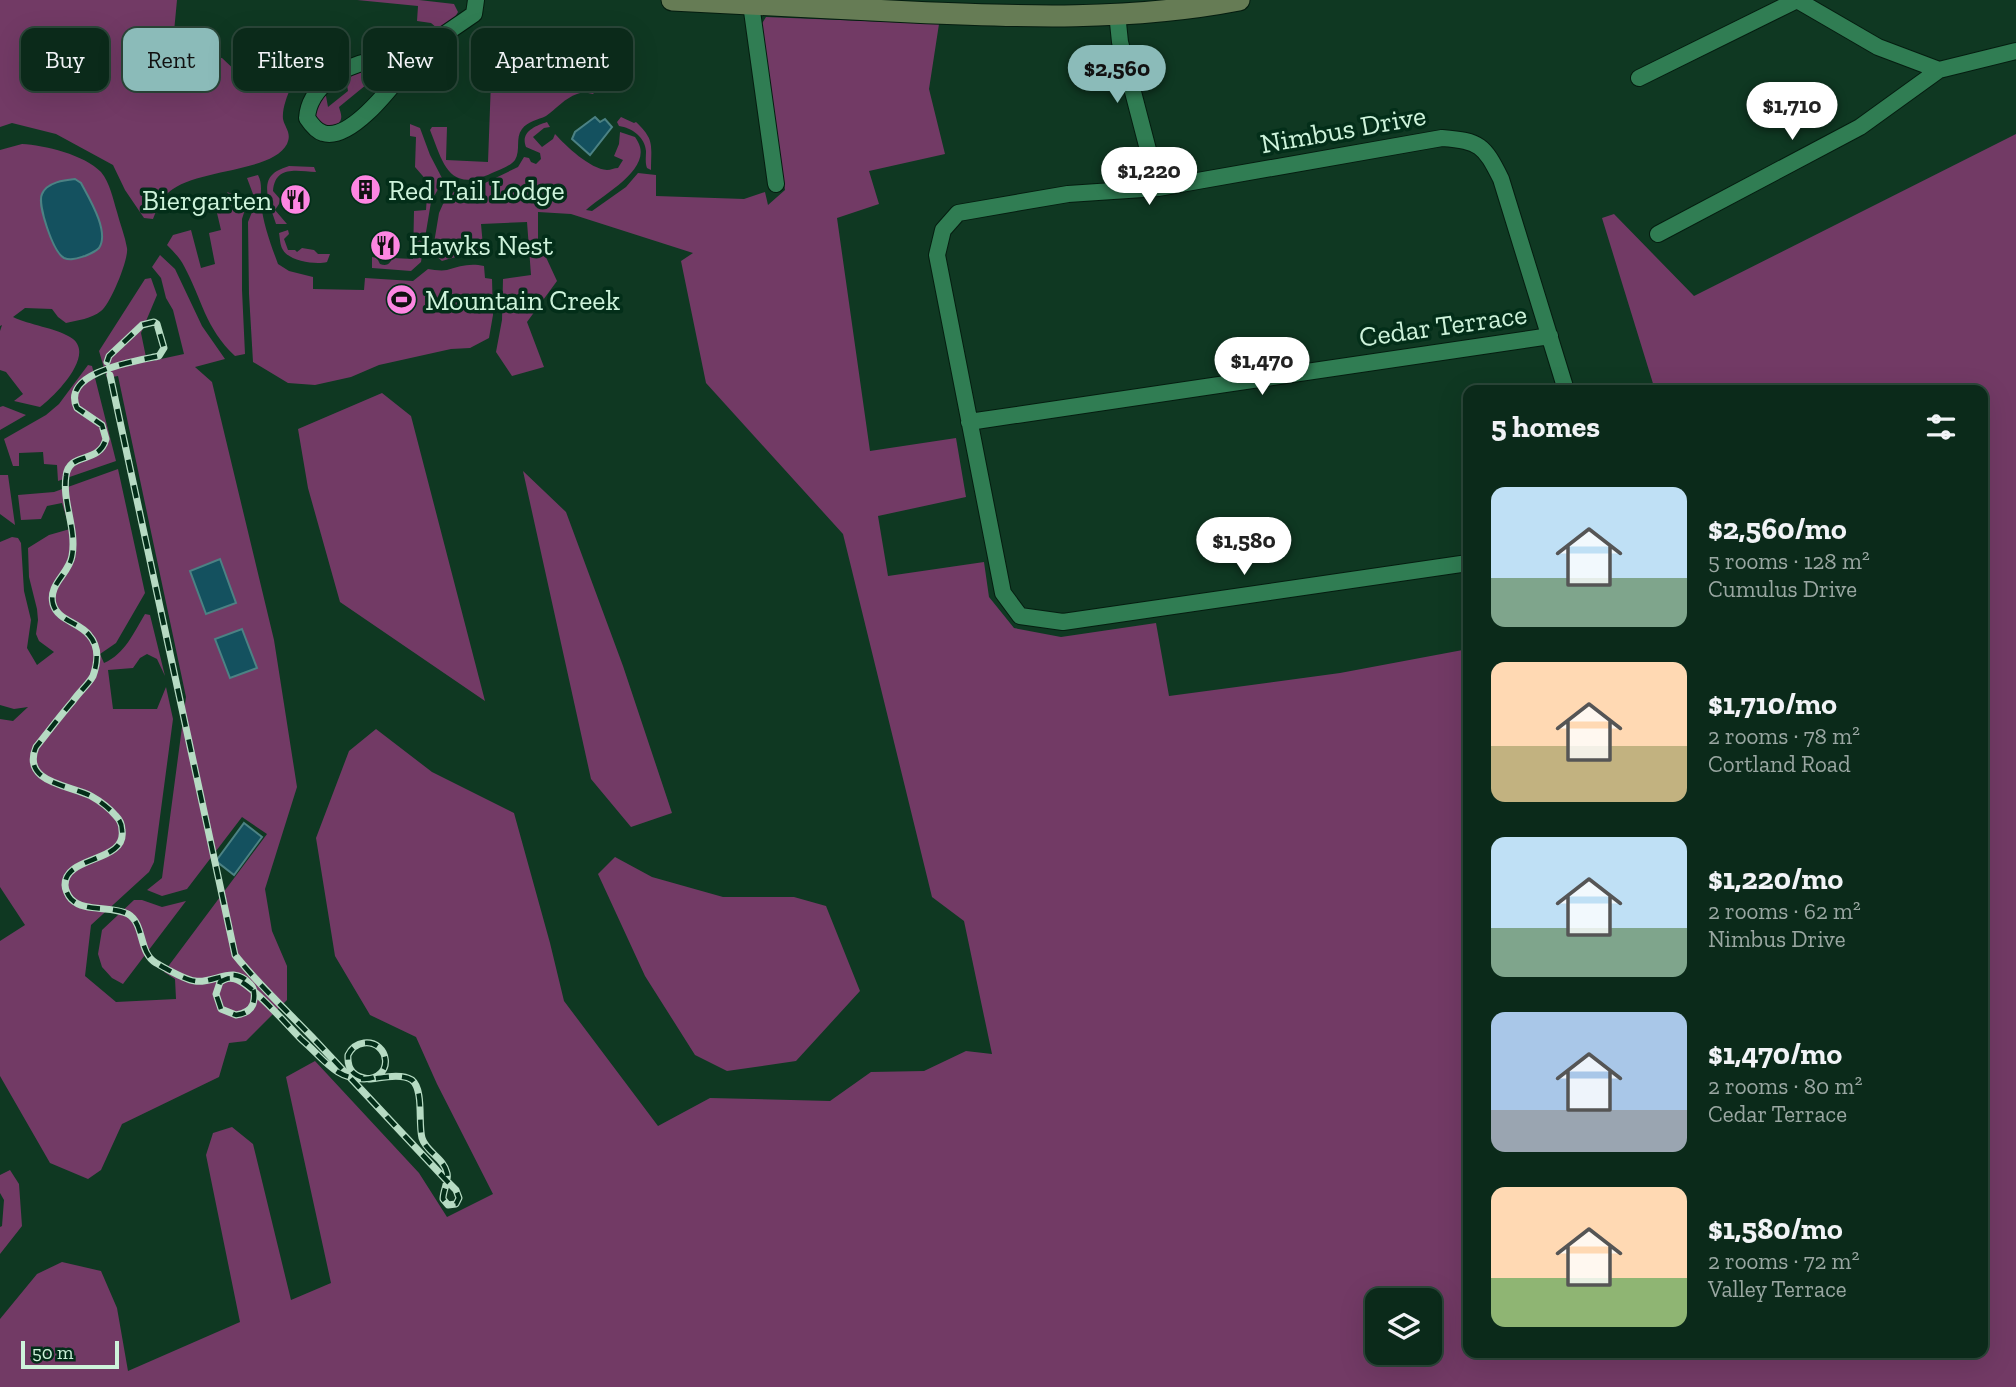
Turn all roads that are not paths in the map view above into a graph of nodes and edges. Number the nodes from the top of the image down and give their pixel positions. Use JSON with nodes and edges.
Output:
{"nodes":[{"id":1,"x":476,"y":0,"type":"edge"},
{"id":2,"x":672,"y":0,"type":"edge"},
{"id":3,"x":1238,"y":0,"type":"edge"},
{"id":4,"x":1797,"y":0,"type":"edge"},
{"id":5,"x":751,"y":5,"type":"junction"},
{"id":6,"x":965,"y":8,"type":"edge"},
{"id":7,"x":1116,"y":13,"type":"junction"},
{"id":8,"x":454,"y":28,"type":"edge"},
{"id":9,"x":2016,"y":51,"type":"edge"},
{"id":10,"x":408,"y":66,"type":"joint"},
{"id":11,"x":1939,"y":70,"type":"junction"},
{"id":12,"x":1640,"y":78,"type":"dead end"},
{"id":13,"x":776,"y":184,"type":"dead end"},
{"id":14,"x":1158,"y":188,"type":"junction"},
{"id":15,"x":1658,"y":234,"type":"dead end"},
{"id":16,"x":1550,"y":336,"type":"junction"},
{"id":17,"x":1565,"y":385,"type":"edge"},
{"id":18,"x":969,"y":422,"type":"junction"},
{"id":19,"x":1463,"y":564,"type":"edge"}],
"edges":[{"from":1,"to":8,"type":"street"},
{"from":2,"to":5,"type":"main road"},
{"from":3,"to":7,"type":"main road"},
{"from":4,"to":11,"type":"street"},
{"from":4,"to":12,"type":"street"},
{"from":5,"to":6,"type":"main road"},
{"from":5,"to":13,"type":"street"},
{"from":6,"to":7,"type":"main road"},
{"from":7,"to":14,"type":"street"},
{"from":9,"to":11,"type":"street"},
{"from":10,"to":10,"type":"street"},
{"from":11,"to":15,"type":"street"},
{"from":14,"to":16,"type":"street","name":"Nimbus Drive"},
{"from":14,"to":18,"type":"street","name":"Nimbus Drive"},
{"from":16,"to":17,"type":"street","name":"Nimbus Drive"},
{"from":16,"to":18,"type":"street","name":"Cedar Terrace"},
{"from":18,"to":19,"type":"street","name":"Nimbus Drive"}]}
